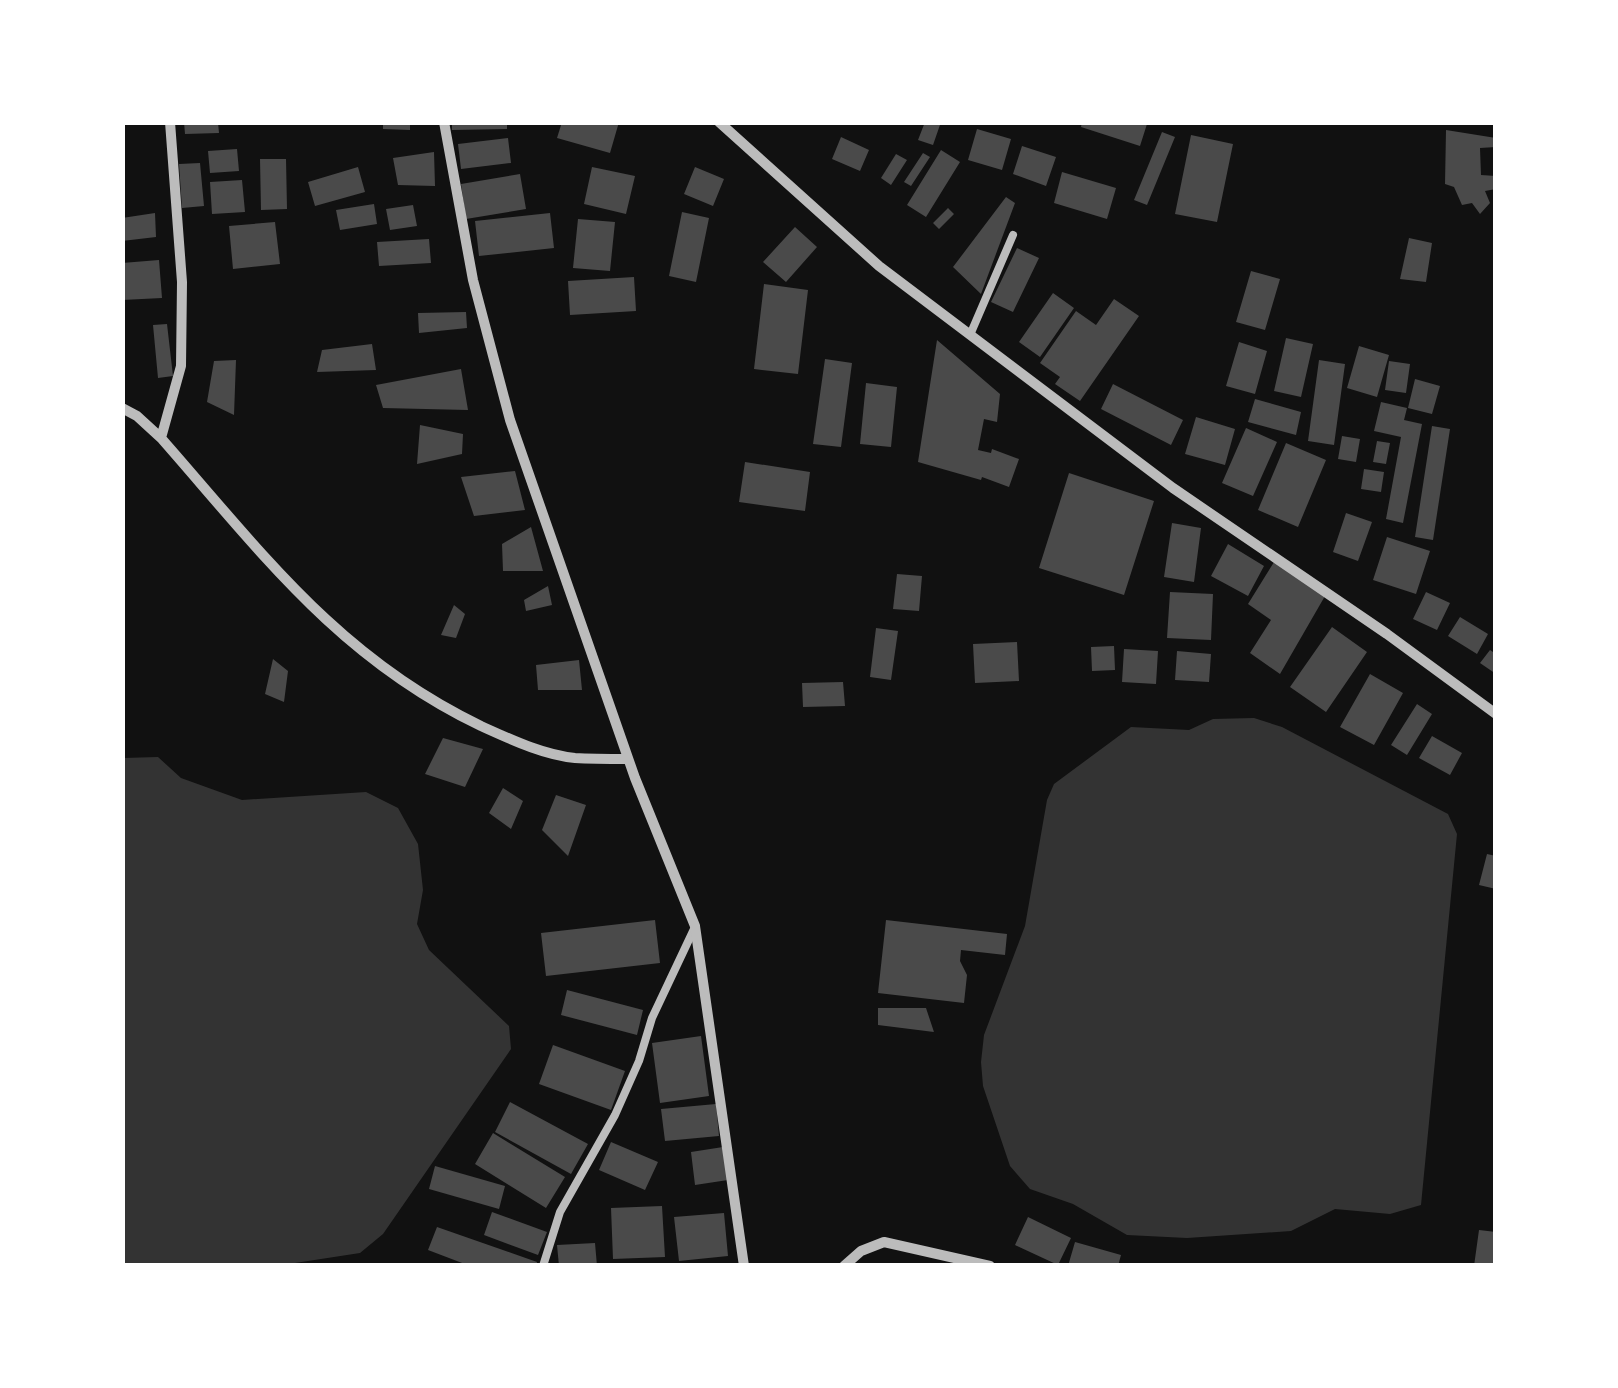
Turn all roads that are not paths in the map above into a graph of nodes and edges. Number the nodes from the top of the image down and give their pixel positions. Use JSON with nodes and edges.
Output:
{"nodes":[{"id":1,"x":170,"y":122,"type":"edge"},
{"id":2,"x":444,"y":122,"type":"edge"},
{"id":3,"x":720,"y":122,"type":"edge"},
{"id":4,"x":1013,"y":235,"type":"dead end"},
{"id":5,"x":970,"y":335,"type":"junction"},
{"id":6,"x":122,"y":408,"type":"edge"},
{"id":7,"x":161,"y":438,"type":"junction"},
{"id":8,"x":1496,"y":714,"type":"edge"},
{"id":9,"x":628,"y":759,"type":"junction"},
{"id":10,"x":696,"y":926,"type":"junction"},
{"id":11,"x":543,"y":1266,"type":"edge"},
{"id":12,"x":744,"y":1266,"type":"edge"},
{"id":13,"x":844,"y":1266,"type":"edge"},
{"id":14,"x":990,"y":1266,"type":"edge"}],
"edges":[{"from":1,"to":7,"type":"street"},
{"from":2,"to":9,"type":"street"},
{"from":3,"to":5,"type":"street"},
{"from":4,"to":5,"type":"lane"},
{"from":5,"to":8,"type":"street"},
{"from":6,"to":7,"type":"street"},
{"from":7,"to":9,"type":"street"},
{"from":9,"to":10,"type":"street"},
{"from":10,"to":11,"type":"lane"},
{"from":10,"to":12,"type":"street"},
{"from":13,"to":14,"type":"street"}]}
